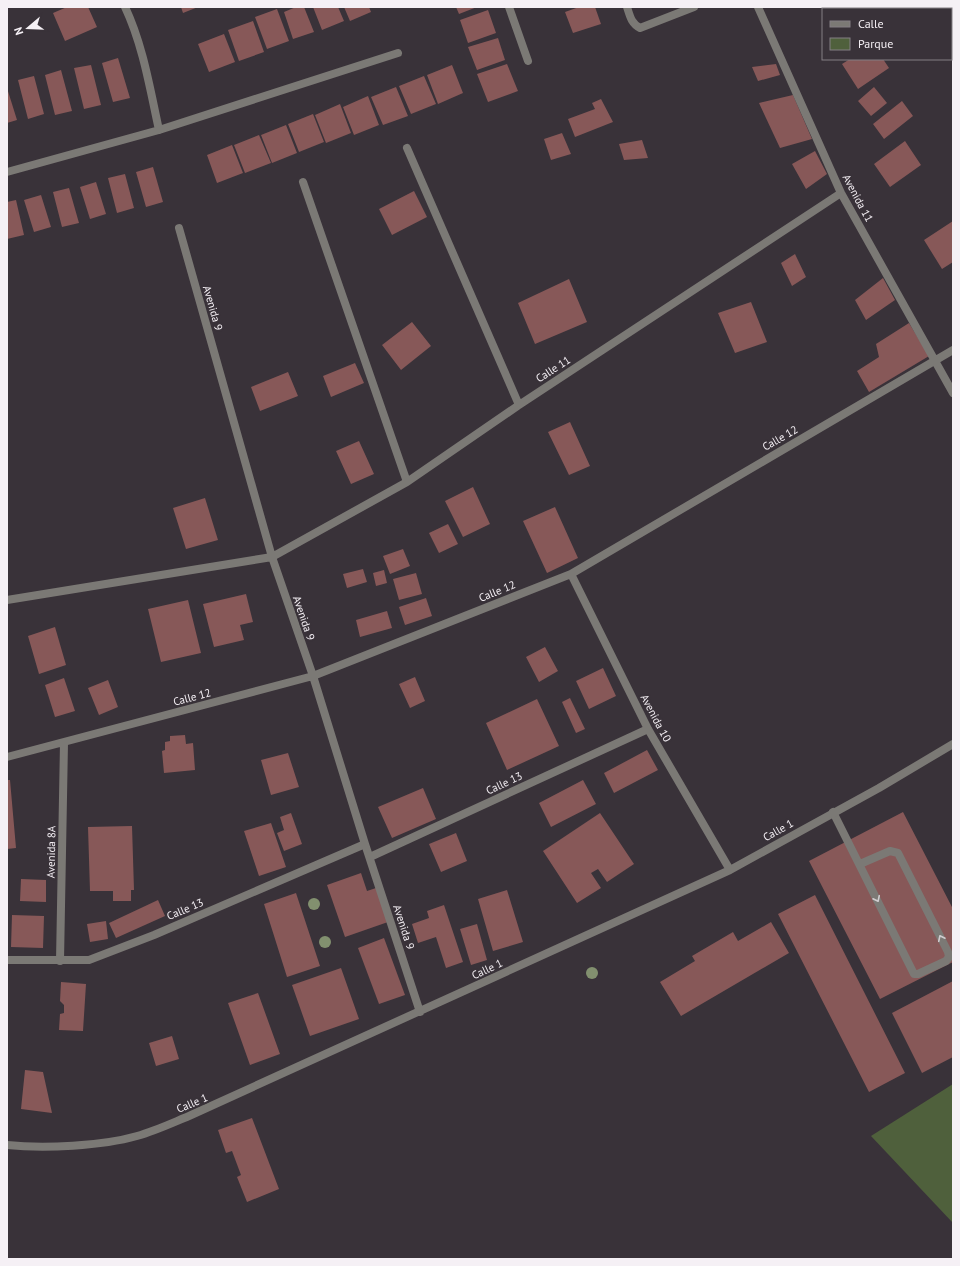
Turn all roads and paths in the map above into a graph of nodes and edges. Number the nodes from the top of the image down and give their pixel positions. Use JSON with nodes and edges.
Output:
{"nodes":[{"id":1,"x":125,"y":7,"type":"edge"},
{"id":2,"x":509,"y":7,"type":"edge"},
{"id":3,"x":627,"y":7,"type":"edge"},
{"id":4,"x":694,"y":7,"type":"edge"},
{"id":5,"x":758,"y":7,"type":"edge"},
{"id":6,"x":398,"y":53,"type":"dead end"},
{"id":7,"x":528,"y":60,"type":"dead end"},
{"id":8,"x":159,"y":130,"type":"junction"},
{"id":9,"x":406,"y":148,"type":"dead end"},
{"id":10,"x":7,"y":172,"type":"edge"},
{"id":11,"x":302,"y":182,"type":"dead end"},
{"id":12,"x":842,"y":192,"type":"junction"},
{"id":13,"x":179,"y":228,"type":"dead end"},
{"id":14,"x":953,"y":350,"type":"edge"},
{"id":15,"x":936,"y":360,"type":"junction"},
{"id":16,"x":953,"y":393,"type":"edge"},
{"id":17,"x":519,"y":405,"type":"junction"},
{"id":18,"x":407,"y":482,"type":"junction"},
{"id":19,"x":272,"y":557,"type":"junction"},
{"id":20,"x":570,"y":574,"type":"junction"},
{"id":21,"x":7,"y":600,"type":"edge"},
{"id":22,"x":313,"y":676,"type":"junction"},
{"id":23,"x":648,"y":729,"type":"junction"},
{"id":24,"x":64,"y":743,"type":"junction"},
{"id":25,"x":953,"y":744,"type":"edge"},
{"id":26,"x":7,"y":756,"type":"edge"},
{"id":27,"x":833,"y":812,"type":"junction"},
{"id":28,"x":365,"y":844,"type":"junction"},
{"id":29,"x":370,"y":857,"type":"junction"},
{"id":30,"x":860,"y":864,"type":"junction"},
{"id":31,"x":730,"y":870,"type":"junction"},
{"id":32,"x":7,"y":960,"type":"edge"},
{"id":33,"x":60,"y":961,"type":"junction"},
{"id":34,"x":420,"y":1012,"type":"junction"},
{"id":35,"x":7,"y":1145,"type":"edge"}],
"edges":[{"from":1,"to":8,"type":"street"},
{"from":2,"to":7,"type":"street"},
{"from":3,"to":4,"type":"street"},
{"from":5,"to":12,"type":"street","name":"Avenida 11"},
{"from":6,"to":8,"type":"street"},
{"from":8,"to":10,"type":"street"},
{"from":9,"to":17,"type":"street"},
{"from":11,"to":18,"type":"street"},
{"from":12,"to":15,"type":"street","name":"Avenida 11"},
{"from":12,"to":17,"type":"street","name":"Calle 11"},
{"from":13,"to":19,"type":"street","name":"Avenida 9"},
{"from":14,"to":15,"type":"street","name":"Calle 12"},
{"from":15,"to":16,"type":"street","name":"Avenida 11"},
{"from":15,"to":20,"type":"street","name":"Calle 12"},
{"from":17,"to":18,"type":"street","name":"Calle 11"},
{"from":18,"to":19,"type":"street","name":"Calle 11"},
{"from":19,"to":21,"type":"street","name":"Calle 11"},
{"from":19,"to":22,"type":"street","name":"Avenida 9"},
{"from":20,"to":22,"type":"street","name":"Calle 12"},
{"from":20,"to":23,"type":"street","name":"Avenida 10"},
{"from":22,"to":24,"type":"street","name":"Calle 12"},
{"from":22,"to":28,"type":"street","name":"Avenida 9"},
{"from":23,"to":29,"type":"street","name":"Calle 13"},
{"from":23,"to":31,"type":"street","name":"Avenida 10"},
{"from":24,"to":26,"type":"street","name":"Calle 12"},
{"from":24,"to":33,"type":"street","name":"Avenida 8A"},
{"from":25,"to":27,"type":"street","name":"Calle 1"},
{"from":27,"to":30,"type":"street"},
{"from":27,"to":31,"type":"street","name":"Calle 1"},
{"from":28,"to":29,"type":"street","name":"Avenida 9"},
{"from":28,"to":33,"type":"street","name":"Calle 13"},
{"from":29,"to":34,"type":"street","name":"Avenida 9"},
{"from":30,"to":30,"type":"street","one_way":true},
{"from":31,"to":34,"type":"street","name":"Calle 1"},
{"from":32,"to":33,"type":"street","name":"Calle 13"},
{"from":34,"to":35,"type":"street","name":"Calle 1"}]}
